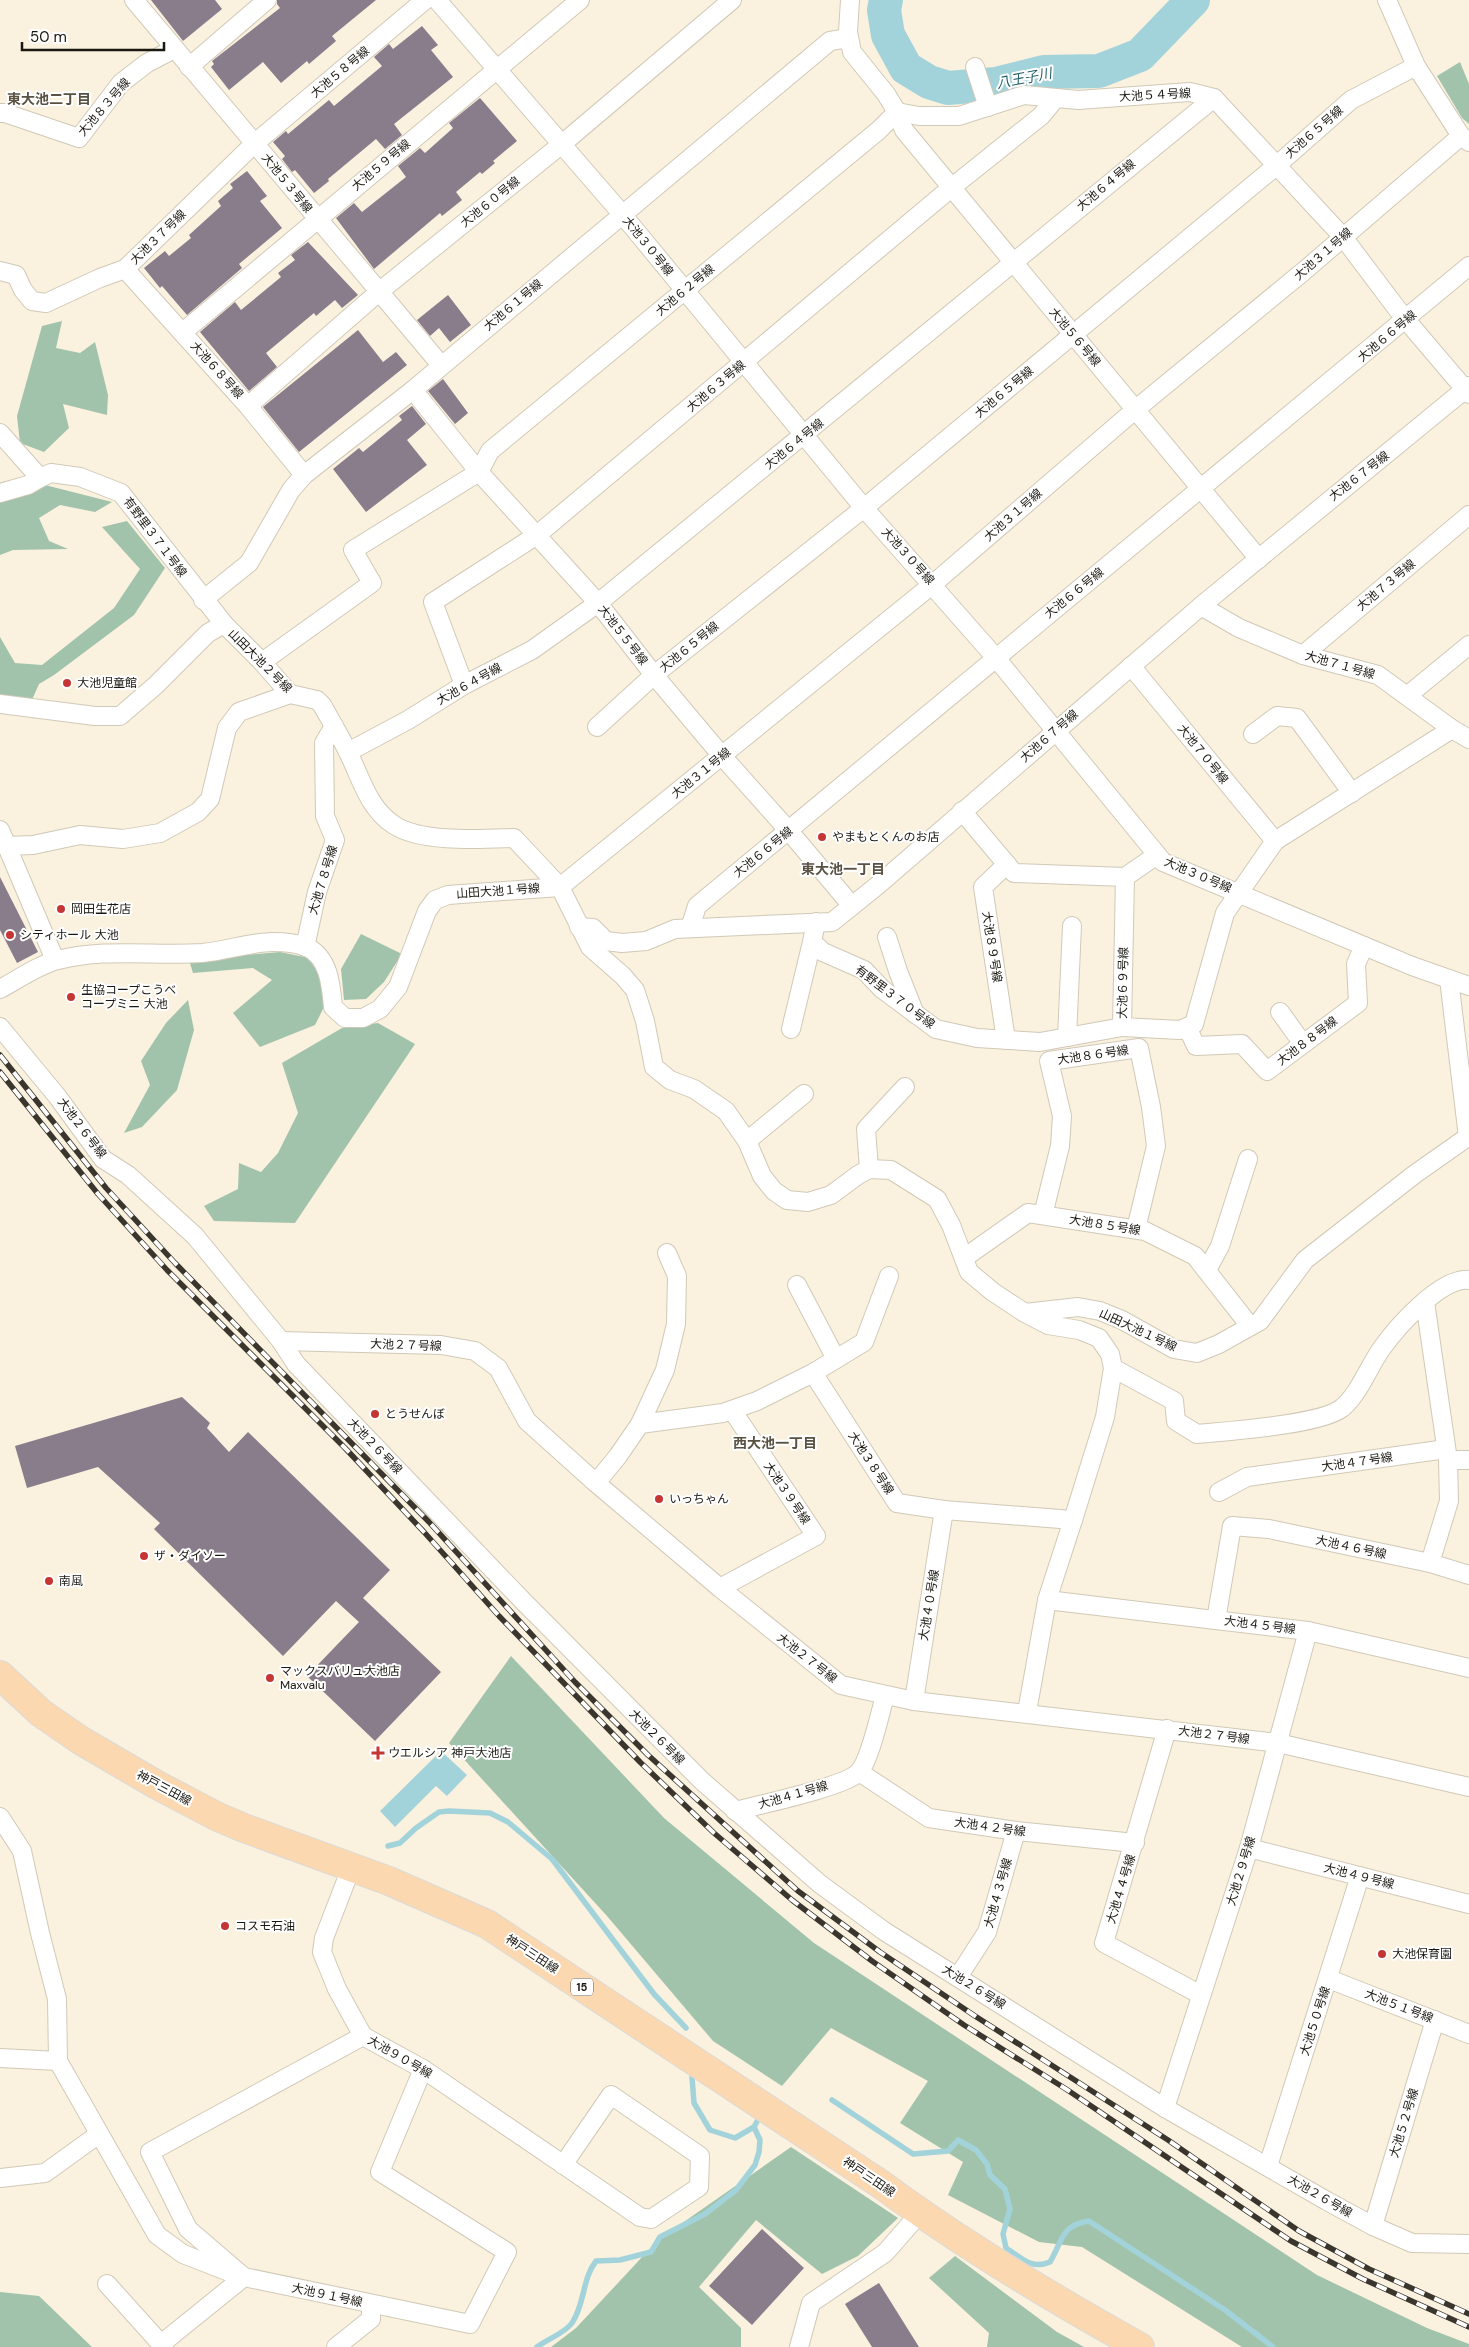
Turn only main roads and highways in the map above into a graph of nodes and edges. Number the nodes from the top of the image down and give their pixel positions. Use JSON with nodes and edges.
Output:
{"nodes":[{"id":1,"x":0,"y":1676,"type":"edge"},
{"id":2,"x":1140,"y":2347,"type":"edge"}],
"edges":[{"from":1,"to":2,"type":"main road","name":"神戸三田線","number":"15"}]}
